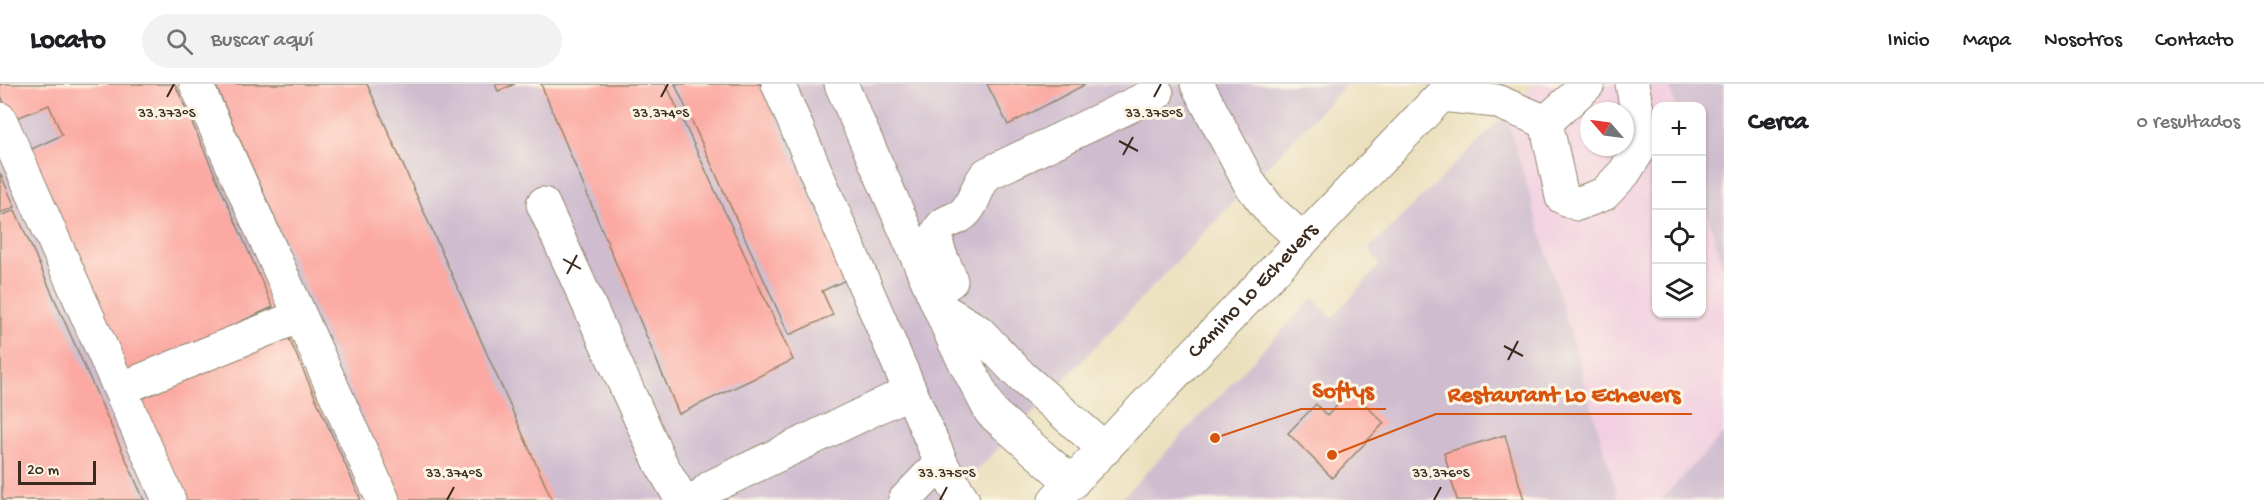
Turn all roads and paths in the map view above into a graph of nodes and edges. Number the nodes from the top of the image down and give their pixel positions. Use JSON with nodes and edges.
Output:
{"nodes":[{"id":1,"x":196,"y":84,"type":"edge"},
{"id":2,"x":778,"y":84,"type":"edge"},
{"id":3,"x":841,"y":84,"type":"edge"},
{"id":4,"x":1197,"y":84,"type":"edge"},
{"id":5,"x":1588,"y":84,"type":"edge"},
{"id":6,"x":1632,"y":84,"type":"edge"},
{"id":7,"x":1447,"y":89,"type":"edge"},
{"id":8,"x":1156,"y":93,"type":"dead end"},
{"id":9,"x":0,"y":119,"type":"edge"},
{"id":10,"x":1546,"y":122,"type":"junction"},
{"id":11,"x":543,"y":204,"type":"dead end"},
{"id":12,"x":1303,"y":240,"type":"junction"},
{"id":13,"x":936,"y":301,"type":"junction"},
{"id":14,"x":300,"y":316,"type":"junction"},
{"id":15,"x":120,"y":389,"type":"junction"},
{"id":16,"x":909,"y":392,"type":"junction"},
{"id":17,"x":1105,"y":449,"type":"junction"},
{"id":18,"x":943,"y":467,"type":"junction"},
{"id":19,"x":1063,"y":492,"type":"edge"},
{"id":20,"x":169,"y":500,"type":"edge"},
{"id":21,"x":383,"y":500,"type":"edge"},
{"id":22,"x":682,"y":500,"type":"edge"},
{"id":23,"x":697,"y":500,"type":"edge"},
{"id":24,"x":905,"y":500,"type":"edge"},
{"id":25,"x":963,"y":500,"type":"edge"}],
"edges":[{"from":1,"to":14,"type":"main road"},
{"from":2,"to":16,"type":"main road"},
{"from":3,"to":13,"type":"main road"},
{"from":4,"to":12,"type":"main road"},
{"from":5,"to":10,"type":"main road"},
{"from":6,"to":10,"type":"main road"},
{"from":7,"to":10,"type":"main road"},
{"from":7,"to":12,"type":"main road","name":"Camino Lo Echevers"},
{"from":8,"to":13,"type":"main road"},
{"from":9,"to":15,"type":"main road"},
{"from":11,"to":22,"type":"main road"},
{"from":12,"to":17,"type":"main road","name":"Camino Lo Echevers"},
{"from":13,"to":17,"type":"main road"},
{"from":13,"to":19,"type":"main road"},
{"from":14,"to":15,"type":"main road"},
{"from":14,"to":21,"type":"main road"},
{"from":15,"to":20,"type":"main road"},
{"from":16,"to":18,"type":"main road"},
{"from":16,"to":23,"type":"main road"},
{"from":17,"to":19,"type":"main road","name":"Camino Lo Echevers"},
{"from":18,"to":24,"type":"main road"},
{"from":18,"to":25,"type":"main road"}]}
